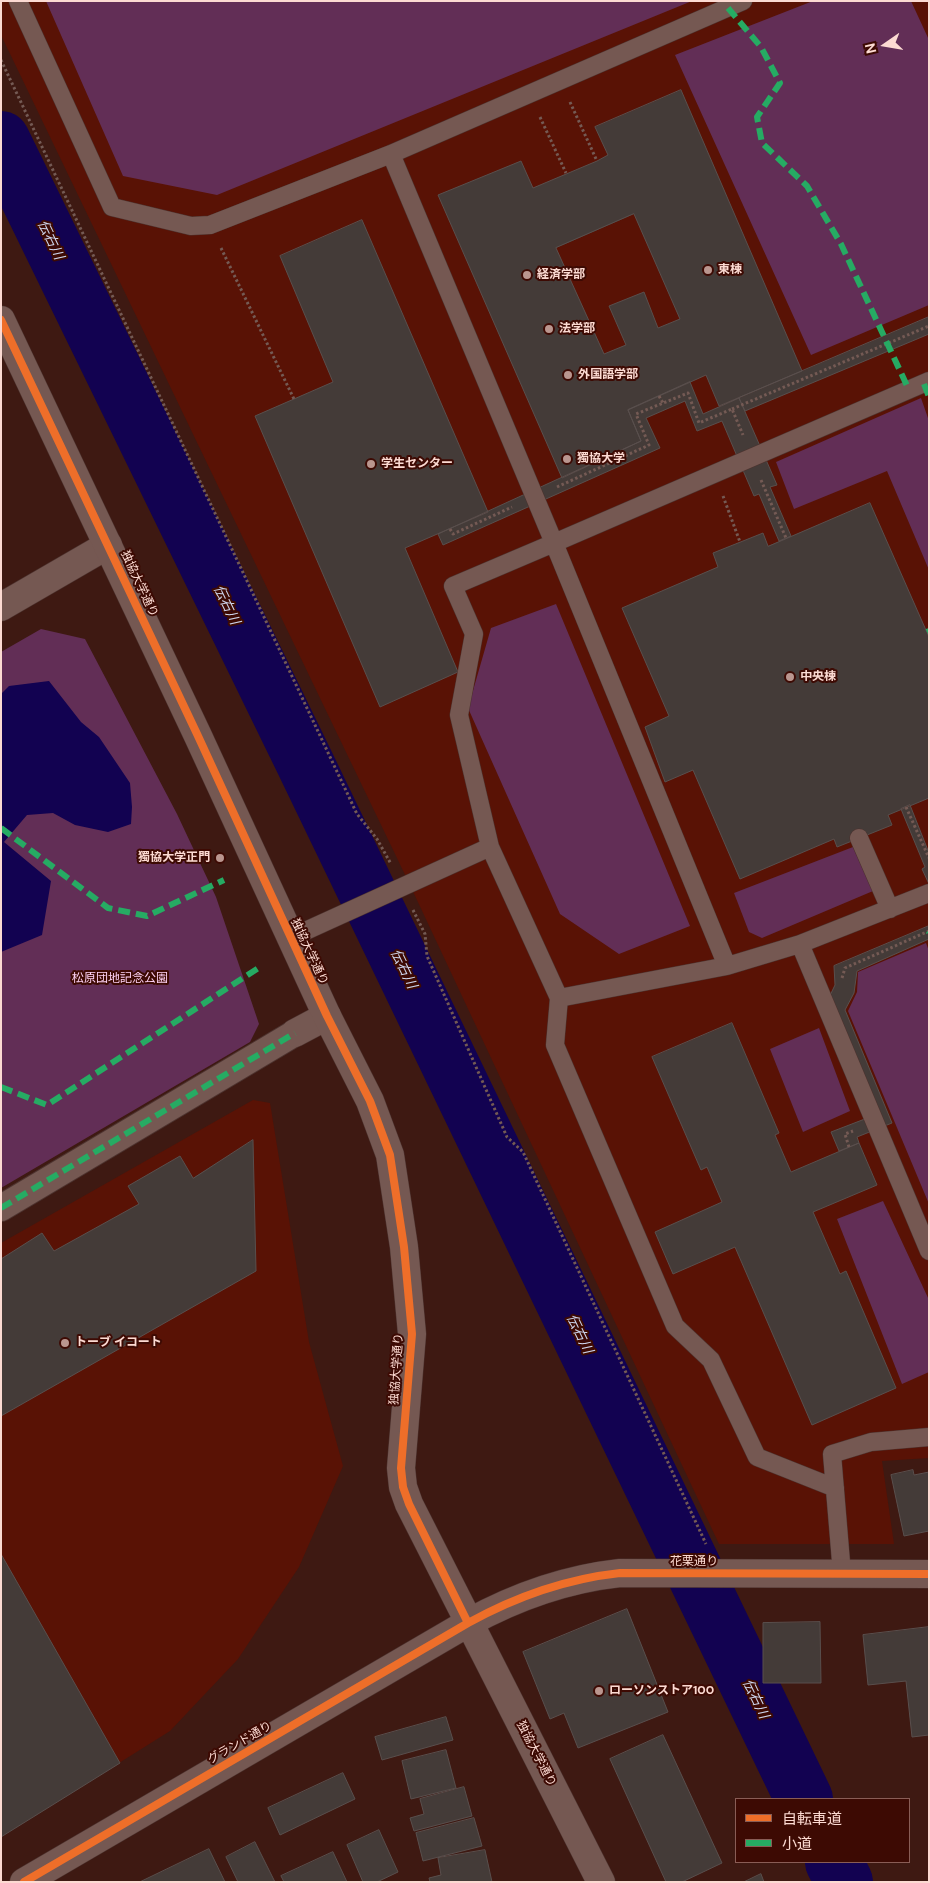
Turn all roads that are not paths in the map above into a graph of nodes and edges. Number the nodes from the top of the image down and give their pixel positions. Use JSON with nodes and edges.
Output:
{"nodes":[{"id":1,"x":18,"y":1,"type":"edge"},
{"id":2,"x":743,"y":1,"type":"edge"},
{"id":3,"x":391,"y":154,"type":"junction"},
{"id":4,"x":1,"y":320,"type":"edge"},
{"id":5,"x":929,"y":382,"type":"edge"},
{"id":6,"x":554,"y":543,"type":"junction"},
{"id":7,"x":108,"y":545,"type":"junction"},
{"id":8,"x":1,"y":606,"type":"edge"},
{"id":9,"x":859,"y":838,"type":"dead end"},
{"id":10,"x":490,"y":847,"type":"junction"},
{"id":11,"x":929,"y":893,"type":"edge"},
{"id":12,"x":890,"y":909,"type":"junction"},
{"id":13,"x":290,"y":938,"type":"junction"},
{"id":14,"x":800,"y":944,"type":"junction"},
{"id":15,"x":727,"y":966,"type":"junction"},
{"id":16,"x":559,"y":998,"type":"junction"},
{"id":17,"x":326,"y":1016,"type":"junction"},
{"id":18,"x":295,"y":1033,"type":"joint"},
{"id":19,"x":1,"y":1208,"type":"edge"},
{"id":20,"x":929,"y":1251,"type":"edge"},
{"id":21,"x":926,"y":1435,"type":"edge"},
{"id":22,"x":835,"y":1488,"type":"junction"},
{"id":23,"x":842,"y":1574,"type":"junction"},
{"id":24,"x":929,"y":1574,"type":"edge"},
{"id":25,"x":468,"y":1623,"type":"junction"},
{"id":26,"x":24,"y":1882,"type":"edge"},
{"id":27,"x":602,"y":1882,"type":"edge"}],
"edges":[{"from":1,"to":3,"type":"lane"},
{"from":2,"to":3,"type":"lane"},
{"from":3,"to":6,"type":"lane"},
{"from":4,"to":7,"type":"street","name":"独協大学通り"},
{"from":5,"to":6,"type":"lane"},
{"from":6,"to":10,"type":"lane"},
{"from":6,"to":15,"type":"lane"},
{"from":7,"to":8,"type":"street"},
{"from":7,"to":13,"type":"street","name":"独協大学通り"},
{"from":9,"to":12,"type":"lane"},
{"from":10,"to":13,"type":"lane"},
{"from":10,"to":16,"type":"lane"},
{"from":11,"to":12,"type":"lane"},
{"from":12,"to":14,"type":"lane"},
{"from":13,"to":17,"type":"street","name":"独協大学通り"},
{"from":14,"to":15,"type":"lane"},
{"from":14,"to":20,"type":"lane"},
{"from":15,"to":16,"type":"lane"},
{"from":16,"to":22,"type":"lane"},
{"from":17,"to":18,"type":"street"},
{"from":17,"to":25,"type":"street","name":"独協大学通り"},
{"from":18,"to":19,"type":"street"},
{"from":21,"to":22,"type":"lane"},
{"from":22,"to":23,"type":"lane"},
{"from":23,"to":24,"type":"street","name":"花栗通り"},
{"from":23,"to":25,"type":"street","name":"花栗通り"},
{"from":25,"to":26,"type":"street","name":"グランド通り"},
{"from":25,"to":27,"type":"street","name":"独協大学通り"}]}
